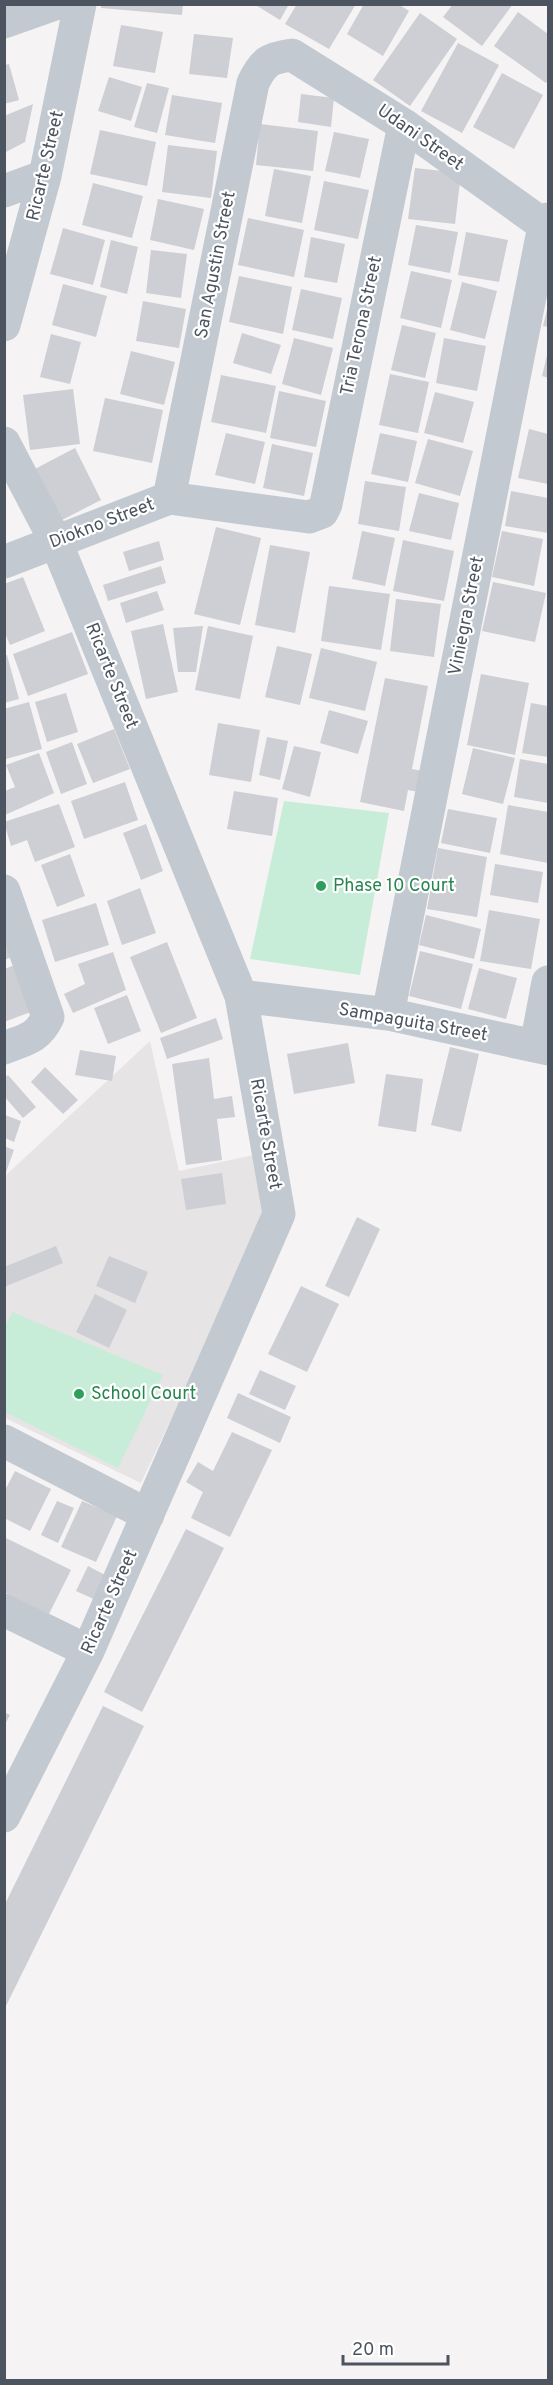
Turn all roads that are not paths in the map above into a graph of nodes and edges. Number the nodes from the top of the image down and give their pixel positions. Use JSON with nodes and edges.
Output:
{"nodes":[{"id":1,"x":55,"y":4,"type":"edge"},
{"id":2,"x":80,"y":4,"type":"edge"},
{"id":3,"x":4,"y":22,"type":"edge"},
{"id":4,"x":292,"y":55,"type":"joint"},
{"id":5,"x":404,"y":124,"type":"junction"},
{"id":6,"x":45,"y":176,"type":"junction"},
{"id":7,"x":4,"y":191,"type":"edge"},
{"id":8,"x":547,"y":224,"type":"edge"},
{"id":9,"x":4,"y":326,"type":"edge"},
{"id":10,"x":4,"y":443,"type":"edge"},
{"id":11,"x":169,"y":498,"type":"junction"},
{"id":12,"x":309,"y":517,"type":"joint"},
{"id":13,"x":56,"y":542,"type":"junction"},
{"id":14,"x":4,"y":562,"type":"edge"},
{"id":15,"x":4,"y":891,"type":"edge"},
{"id":16,"x":549,"y":982,"type":"edge"},
{"id":17,"x":241,"y":996,"type":"junction"},
{"id":18,"x":388,"y":1014,"type":"junction"},
{"id":19,"x":4,"y":1048,"type":"edge"},
{"id":20,"x":542,"y":1048,"type":"edge"},
{"id":21,"x":4,"y":1441,"type":"edge"},
{"id":22,"x":148,"y":1515,"type":"junction"},
{"id":23,"x":4,"y":1610,"type":"edge"},
{"id":24,"x":88,"y":1651,"type":"junction"},
{"id":25,"x":8,"y":1800,"type":"edge"}],
"edges":[{"from":1,"to":3,"type":"street"},
{"from":2,"to":6,"type":"street","name":"Ricarte Street"},
{"from":4,"to":5,"type":"street","name":"Udani Street"},
{"from":4,"to":11,"type":"street","name":"San Agustin Street"},
{"from":5,"to":8,"type":"street","name":"Udani Street"},
{"from":5,"to":12,"type":"street","name":"Tria Terona Street"},
{"from":6,"to":7,"type":"street"},
{"from":6,"to":9,"type":"street","name":"Ricarte Street"},
{"from":8,"to":18,"type":"street","name":"Viniegra Street"},
{"from":10,"to":13,"type":"street","name":"Ricarte Street"},
{"from":11,"to":12,"type":"street","name":"Diokno Street"},
{"from":11,"to":13,"type":"street","name":"Diokno Street"},
{"from":13,"to":14,"type":"street","name":"Diokno Street"},
{"from":13,"to":17,"type":"street","name":"Ricarte Street"},
{"from":15,"to":19,"type":"street"},
{"from":16,"to":20,"type":"street"},
{"from":17,"to":18,"type":"street","name":"Sampaguita Street"},
{"from":17,"to":22,"type":"street","name":"Ricarte Street"},
{"from":18,"to":20,"type":"street","name":"Sampaguita Street"},
{"from":21,"to":22,"type":"street"},
{"from":22,"to":24,"type":"street","name":"Ricarte Street"},
{"from":23,"to":24,"type":"street"},
{"from":24,"to":25,"type":"street","name":"Ricarte Street"}]}
